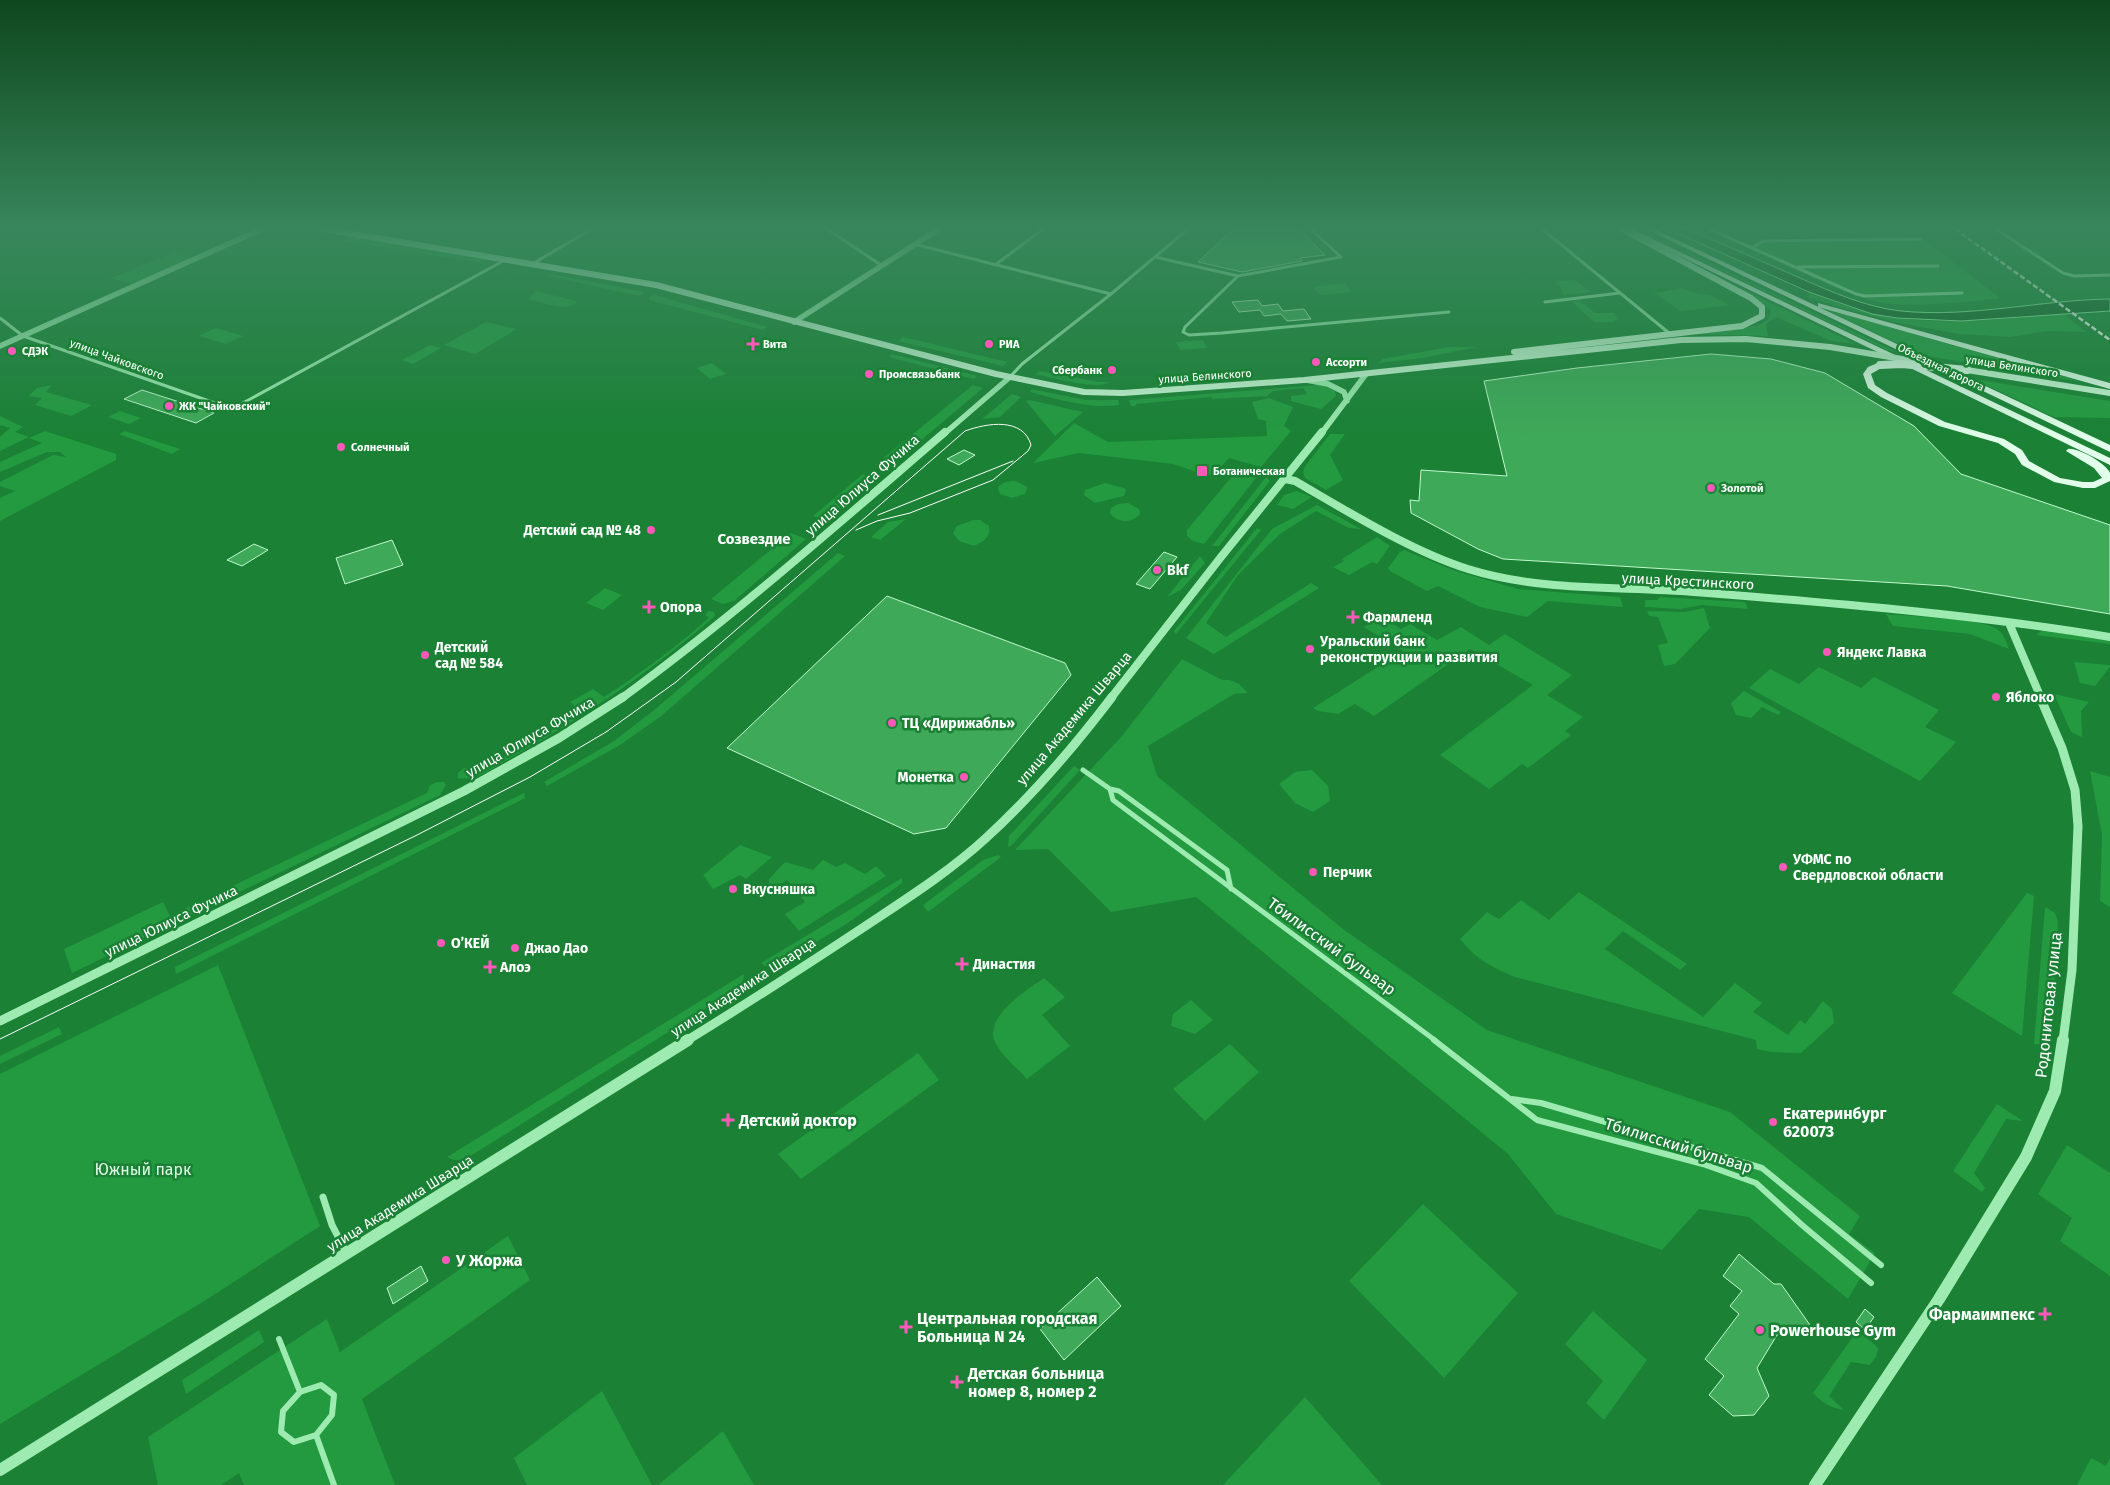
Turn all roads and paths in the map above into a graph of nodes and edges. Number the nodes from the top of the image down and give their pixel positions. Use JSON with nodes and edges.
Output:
{"nodes":[{"id":1,"x":107,"y":298,"type":"edge"},
{"id":2,"x":435,"y":298,"type":"edge"},
{"id":3,"x":706,"y":298,"type":"edge"},
{"id":4,"x":830,"y":298,"type":"edge"},
{"id":5,"x":1106,"y":298,"type":"edge"},
{"id":6,"x":1215,"y":298,"type":"edge"},
{"id":7,"x":1576,"y":298,"type":"edge"},
{"id":8,"x":1626,"y":298,"type":"edge"},
{"id":9,"x":1749,"y":298,"type":"edge"},
{"id":10,"x":1771,"y":298,"type":"edge"},
{"id":11,"x":1795,"y":298,"type":"edge"},
{"id":12,"x":1807,"y":298,"type":"edge"},
{"id":13,"x":1545,"y":302,"type":"dead end"},
{"id":14,"x":1448,"y":312,"type":"dead end"},
{"id":15,"x":0,"y":318,"type":"edge"},
{"id":16,"x":794,"y":322,"type":"junction"},
{"id":17,"x":1669,"y":333,"type":"junction"},
{"id":18,"x":23,"y":336,"type":"junction"},
{"id":19,"x":0,"y":346,"type":"edge"},
{"id":20,"x":1466,"y":363,"type":"junction"},
{"id":21,"x":1967,"y":370,"type":"junction"},
{"id":22,"x":1366,"y":374,"type":"junction"},
{"id":23,"x":1010,"y":377,"type":"junction"},
{"id":24,"x":1304,"y":380,"type":"junction"},
{"id":25,"x":1948,"y":383,"type":"junction"},
{"id":26,"x":2110,"y":386,"type":"edge"},
{"id":27,"x":2110,"y":393,"type":"edge"},
{"id":28,"x":1346,"y":401,"type":"junction"},
{"id":29,"x":2110,"y":449,"type":"edge"},
{"id":30,"x":2110,"y":462,"type":"edge"},
{"id":31,"x":1286,"y":479,"type":"junction"},
{"id":32,"x":2009,"y":623,"type":"junction"},
{"id":33,"x":2110,"y":637,"type":"edge"},
{"id":34,"x":1084,"y":770,"type":"dead end"},
{"id":35,"x":1110,"y":789,"type":"junction"},
{"id":36,"x":1231,"y":889,"type":"junction"},
{"id":37,"x":0,"y":1021,"type":"edge"},
{"id":38,"x":1511,"y":1099,"type":"junction"},
{"id":39,"x":324,"y":1197,"type":"dead end"},
{"id":40,"x":347,"y":1254,"type":"junction"},
{"id":41,"x":1881,"y":1265,"type":"dead end"},
{"id":42,"x":1871,"y":1283,"type":"dead end"},
{"id":43,"x":278,"y":1339,"type":"dead end"},
{"id":44,"x":300,"y":1392,"type":"junction"},
{"id":45,"x":316,"y":1435,"type":"junction"},
{"id":46,"x":0,"y":1470,"type":"edge"},
{"id":47,"x":334,"y":1485,"type":"edge"},
{"id":48,"x":1815,"y":1485,"type":"edge"}],
"edges":[{"from":1,"to":18,"type":"street"},
{"from":2,"to":18,"type":"street","name":"улица Чайковского"},
{"from":3,"to":16,"type":"main road","name":"улица Белинского"},
{"from":4,"to":16,"type":"street"},
{"from":5,"to":23,"type":"street"},
{"from":6,"to":14,"type":"street"},
{"from":7,"to":13,"type":"street"},
{"from":8,"to":17,"type":"street"},
{"from":9,"to":17,"type":"main road"},
{"from":10,"to":25,"type":"main road","name":"Объездная дорога"},
{"from":11,"to":29,"type":"main road","name":"Объездная дорога"},
{"from":12,"to":26,"type":"main road"},
{"from":15,"to":18,"type":"street","name":"улица Чайковского"},
{"from":16,"to":23,"type":"main road","name":"улица Белинского"},
{"from":17,"to":20,"type":"main road"},
{"from":18,"to":19,"type":"street"},
{"from":20,"to":21,"type":"main road","name":"улица Белинского","bridge":true},
{"from":20,"to":22,"type":"main road","name":"улица Белинского"},
{"from":21,"to":25,"type":"main road","bridge":true},
{"from":21,"to":27,"type":"main road","name":"улица Белинского"},
{"from":22,"to":24,"type":"main road","name":"улица Белинского"},
{"from":22,"to":28,"type":"street","name":"улица Академика Шварца"},
{"from":23,"to":24,"type":"main road","name":"улица Белинского"},
{"from":23,"to":37,"type":"street","name":"улица Юлиуса Фучика"},
{"from":24,"to":28,"type":"street"},
{"from":25,"to":30,"type":"main road","name":"Объездная дорога"},
{"from":28,"to":31,"type":"street","name":"улица Академика Шварца"},
{"from":31,"to":32,"type":"street","name":"улица Крестинского"},
{"from":31,"to":40,"type":"street","name":"улица Академика Шварца"},
{"from":32,"to":33,"type":"street","name":"улица Крестинского"},
{"from":32,"to":48,"type":"street","name":"Родонитовая улица"},
{"from":34,"to":35,"type":"street","name":"Тбилисский бульвар"},
{"from":35,"to":36,"type":"street","name":"Тбилисский бульвар"},
{"from":35,"to":36,"type":"street","name":"Тбилисский бульвар"},
{"from":36,"to":38,"type":"street","name":"Тбилисский бульвар"},
{"from":38,"to":41,"type":"street","name":"Тбилисский бульвар"},
{"from":38,"to":42,"type":"street","name":"Тбилисский бульвар"},
{"from":39,"to":40,"type":"street"},
{"from":40,"to":46,"type":"street","name":"улица Академика Шварца"},
{"from":43,"to":44,"type":"street"},
{"from":44,"to":45,"type":"street"},
{"from":44,"to":45,"type":"street"},
{"from":45,"to":47,"type":"street"}]}
